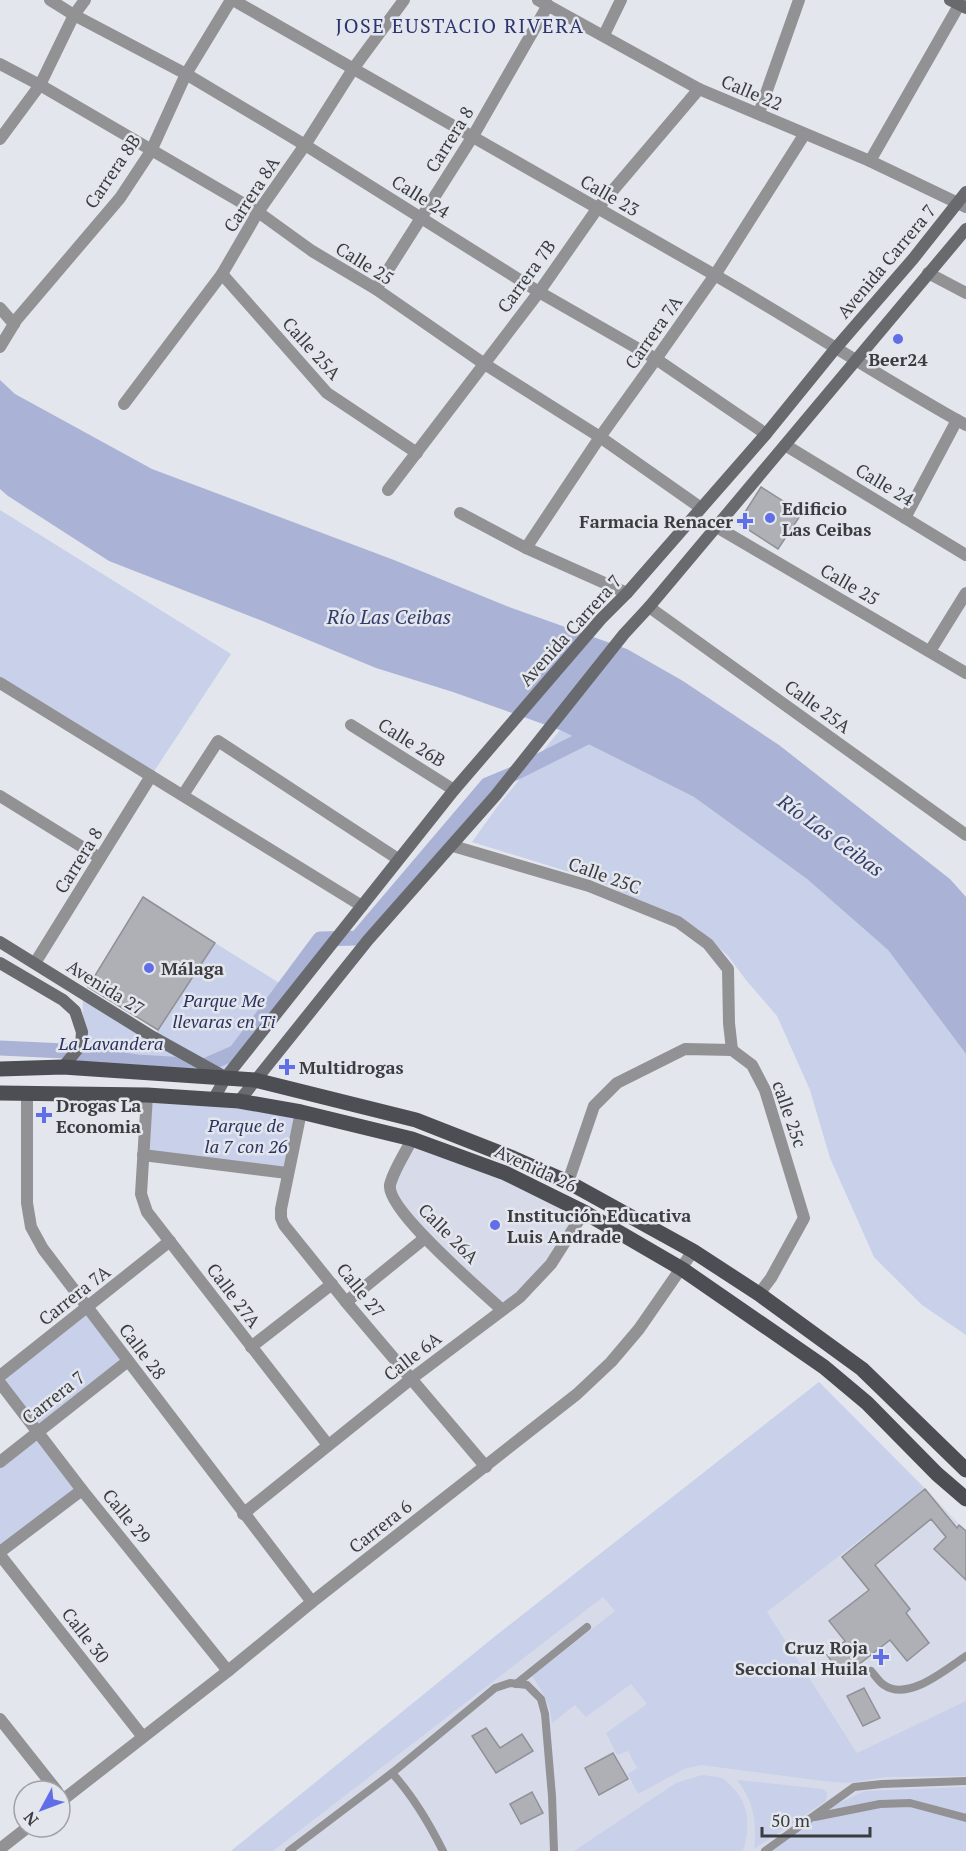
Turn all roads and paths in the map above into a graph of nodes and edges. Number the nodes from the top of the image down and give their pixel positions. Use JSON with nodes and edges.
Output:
{"nodes":[{"id":1,"x":50,"y":0,"type":"edge"},
{"id":2,"x":85,"y":0,"type":"edge"},
{"id":3,"x":232,"y":0,"type":"edge"},
{"id":4,"x":404,"y":0,"type":"edge"},
{"id":5,"x":621,"y":0,"type":"edge"},
{"id":6,"x":799,"y":0,"type":"edge"},
{"id":7,"x":543,"y":3,"type":"edge"},
{"id":8,"x":960,"y":3,"type":"edge"},
{"id":9,"x":74,"y":15,"type":"junction"},
{"id":10,"x":604,"y":35,"type":"junction"},
{"id":11,"x":0,"y":64,"type":"edge"},
{"id":12,"x":353,"y":69,"type":"junction"},
{"id":13,"x":186,"y":74,"type":"junction"},
{"id":14,"x":40,"y":85,"type":"junction"},
{"id":15,"x":699,"y":89,"type":"junction"},
{"id":16,"x":759,"y":113,"type":"junction"},
{"id":17,"x":804,"y":135,"type":"junction"},
{"id":18,"x":473,"y":136,"type":"junction"},
{"id":19,"x":0,"y":139,"type":"edge"},
{"id":20,"x":305,"y":145,"type":"junction"},
{"id":21,"x":151,"y":151,"type":"junction"},
{"id":22,"x":870,"y":161,"type":"junction"},
{"id":23,"x":963,"y":200,"type":"edge"},
{"id":24,"x":597,"y":208,"type":"junction"},
{"id":25,"x":258,"y":212,"type":"junction"},
{"id":26,"x":421,"y":217,"type":"junction"},
{"id":27,"x":966,"y":229,"type":"edge"},
{"id":28,"x":928,"y":273,"type":"junction"},
{"id":29,"x":222,"y":274,"type":"junction"},
{"id":30,"x":715,"y":275,"type":"junction"},
{"id":31,"x":376,"y":289,"type":"junction"},
{"id":32,"x":539,"y":292,"type":"junction"},
{"id":33,"x":966,"y":293,"type":"edge"},
{"id":34,"x":0,"y":308,"type":"edge"},
{"id":35,"x":14,"y":324,"type":"junction"},
{"id":36,"x":0,"y":347,"type":"edge"},
{"id":37,"x":835,"y":349,"type":"junction"},
{"id":38,"x":656,"y":359,"type":"junction"},
{"id":39,"x":856,"y":361,"type":"junction"},
{"id":40,"x":483,"y":363,"type":"junction"},
{"id":41,"x":124,"y":404,"type":"dead end"},
{"id":42,"x":962,"y":422,"type":"edge"},
{"id":43,"x":766,"y":434,"type":"junction"},
{"id":44,"x":600,"y":437,"type":"junction"},
{"id":45,"x":785,"y":445,"type":"junction"},
{"id":46,"x":417,"y":453,"type":"junction"},
{"id":47,"x":388,"y":490,"type":"dead end"},
{"id":48,"x":701,"y":508,"type":"junction"},
{"id":49,"x":460,"y":513,"type":"dead end"},
{"id":50,"x":905,"y":518,"type":"junction"},
{"id":51,"x":715,"y":526,"type":"junction"},
{"id":52,"x":526,"y":548,"type":"junction"},
{"id":53,"x":966,"y":555,"type":"edge"},
{"id":54,"x":627,"y":593,"type":"junction"},
{"id":55,"x":966,"y":593,"type":"edge"},
{"id":56,"x":649,"y":607,"type":"junction"},
{"id":57,"x":930,"y":651,"type":"junction"},
{"id":58,"x":966,"y":673,"type":"edge"},
{"id":59,"x":2,"y":688,"type":"edge"},
{"id":60,"x":351,"y":725,"type":"dead end"},
{"id":61,"x":151,"y":776,"type":"junction"},
{"id":62,"x":454,"y":790,"type":"junction"},
{"id":63,"x":183,"y":795,"type":"junction"},
{"id":64,"x":0,"y":796,"type":"edge"},
{"id":65,"x":966,"y":835,"type":"edge"},
{"id":66,"x":453,"y":846,"type":"junction"},
{"id":67,"x":100,"y":858,"type":"junction"},
{"id":68,"x":398,"y":859,"type":"junction"},
{"id":69,"x":362,"y":906,"type":"junction"},
{"id":70,"x":0,"y":942,"type":"edge"},
{"id":71,"x":0,"y":963,"type":"edge"},
{"id":72,"x":35,"y":963,"type":"junction"},
{"id":73,"x":732,"y":1050,"type":"junction"},
{"id":74,"x":63,"y":1067,"type":"junction"},
{"id":75,"x":0,"y":1069,"type":"edge"},
{"id":76,"x":226,"y":1077,"type":"junction"},
{"id":77,"x":255,"y":1080,"type":"junction"},
{"id":78,"x":27,"y":1092,"type":"junction"},
{"id":79,"x":0,"y":1093,"type":"edge"},
{"id":80,"x":147,"y":1095,"type":"junction"},
{"id":81,"x":213,"y":1100,"type":"junction"},
{"id":82,"x":238,"y":1101,"type":"junction"},
{"id":83,"x":301,"y":1112,"type":"junction"},
{"id":84,"x":412,"y":1139,"type":"junction"},
{"id":85,"x":143,"y":1155,"type":"junction"},
{"id":86,"x":287,"y":1173,"type":"junction"},
{"id":87,"x":568,"y":1182,"type":"junction"},
{"id":88,"x":584,"y":1212,"type":"junction"},
{"id":89,"x":424,"y":1238,"type":"junction"},
{"id":90,"x":170,"y":1241,"type":"junction"},
{"id":91,"x":693,"y":1251,"type":"junction"},
{"id":92,"x":682,"y":1269,"type":"junction"},
{"id":93,"x":332,"y":1284,"type":"junction"},
{"id":94,"x":759,"y":1294,"type":"junction"},
{"id":95,"x":346,"y":1302,"type":"junction"},
{"id":96,"x":88,"y":1308,"type":"junction"},
{"id":97,"x":502,"y":1310,"type":"junction"},
{"id":98,"x":251,"y":1347,"type":"junction"},
{"id":99,"x":128,"y":1361,"type":"junction"},
{"id":100,"x":0,"y":1376,"type":"edge"},
{"id":101,"x":411,"y":1379,"type":"junction"},
{"id":102,"x":0,"y":1383,"type":"edge"},
{"id":103,"x":38,"y":1432,"type":"junction"},
{"id":104,"x":328,"y":1445,"type":"junction"},
{"id":105,"x":0,"y":1462,"type":"edge"},
{"id":106,"x":486,"y":1467,"type":"junction"},
{"id":107,"x":966,"y":1470,"type":"edge"},
{"id":108,"x":82,"y":1490,"type":"junction"},
{"id":109,"x":966,"y":1499,"type":"edge"},
{"id":110,"x":243,"y":1514,"type":"junction"},
{"id":111,"x":0,"y":1553,"type":"edge"},
{"id":112,"x":312,"y":1602,"type":"junction"},
{"id":113,"x":587,"y":1627,"type":"dead end"},
{"id":114,"x":966,"y":1656,"type":"edge"},
{"id":115,"x":228,"y":1671,"type":"junction"},
{"id":116,"x":871,"y":1671,"type":"dead end"},
{"id":117,"x":516,"y":1684,"type":"junction"},
{"id":118,"x":0,"y":1719,"type":"edge"},
{"id":119,"x":143,"y":1737,"type":"junction"},
{"id":120,"x":392,"y":1773,"type":"junction"},
{"id":121,"x":46,"y":1779,"type":"edge"},
{"id":122,"x":966,"y":1781,"type":"edge"},
{"id":123,"x":72,"y":1788,"type":"edge"},
{"id":124,"x":812,"y":1818,"type":"junction"},
{"id":125,"x":966,"y":1818,"type":"edge"},
{"id":126,"x":13,"y":1839,"type":"edge"},
{"id":127,"x":0,"y":1849,"type":"edge"},
{"id":128,"x":289,"y":1851,"type":"edge"},
{"id":129,"x":443,"y":1851,"type":"edge"},
{"id":130,"x":554,"y":1851,"type":"edge"},
{"id":131,"x":765,"y":1851,"type":"edge"}],
"edges":[{"from":1,"to":9,"type":"street","name":"Calle 24"},
{"from":2,"to":9,"type":"street"},
{"from":3,"to":12,"type":"street","name":"Calle 23"},
{"from":3,"to":13,"type":"street","name":"Carrera 8B"},
{"from":4,"to":12,"type":"street","name":"Carrera 8A"},
{"from":5,"to":10,"type":"street"},
{"from":6,"to":16,"type":"street"},
{"from":7,"to":10,"type":"street","name":"Calle 22"},
{"from":7,"to":18,"type":"street","name":"Carrera 8"},
{"from":8,"to":22,"type":"street"},
{"from":9,"to":13,"type":"street","name":"Calle 24"},
{"from":9,"to":14,"type":"street"},
{"from":10,"to":15,"type":"street","name":"Calle 22"},
{"from":11,"to":14,"type":"street","name":"Calle 25"},
{"from":12,"to":18,"type":"street","name":"Calle 23"},
{"from":12,"to":20,"type":"street","name":"Carrera 8A"},
{"from":13,"to":20,"type":"street","name":"Calle 24"},
{"from":13,"to":21,"type":"street","name":"Carrera 8B"},
{"from":14,"to":19,"type":"street"},
{"from":14,"to":21,"type":"street","name":"Calle 25"},
{"from":15,"to":16,"type":"street","name":"Calle 22"},
{"from":15,"to":24,"type":"street","name":"Carrera 7B"},
{"from":16,"to":17,"type":"street","name":"Calle 22"},
{"from":17,"to":22,"type":"street","name":"Calle 22"},
{"from":17,"to":30,"type":"street","name":"Carrera 7A"},
{"from":18,"to":24,"type":"street","name":"Calle 23"},
{"from":18,"to":26,"type":"street","name":"Carrera 8"},
{"from":20,"to":25,"type":"street","name":"Carrera 8A"},
{"from":20,"to":26,"type":"street","name":"Calle 24"},
{"from":21,"to":25,"type":"street","name":"Calle 25"},
{"from":21,"to":35,"type":"street","name":"Carrera 8B"},
{"from":22,"to":23,"type":"street","name":"Calle 22"},
{"from":23,"to":37,"type":"main road","name":"Avenida Carrera 7"},
{"from":24,"to":30,"type":"street","name":"Calle 23"},
{"from":24,"to":32,"type":"street","name":"Carrera 7B"},
{"from":25,"to":29,"type":"street","name":"Carrera 8A"},
{"from":25,"to":31,"type":"street","name":"Calle 25"},
{"from":26,"to":31,"type":"street","name":"Carrera 8"},
{"from":26,"to":32,"type":"street","name":"Calle 24"},
{"from":27,"to":28,"type":"main road"},
{"from":28,"to":33,"type":"street"},
{"from":28,"to":39,"type":"main road"},
{"from":29,"to":41,"type":"street","name":"Carrera 8A"},
{"from":29,"to":46,"type":"street","name":"Calle 25A"},
{"from":30,"to":37,"type":"street","name":"Calle 23"},
{"from":30,"to":38,"type":"street","name":"Carrera 7A"},
{"from":31,"to":40,"type":"street","name":"Calle 25"},
{"from":32,"to":38,"type":"street","name":"Calle 24"},
{"from":32,"to":40,"type":"street","name":"Carrera 7B"},
{"from":34,"to":35,"type":"street"},
{"from":35,"to":36,"type":"street","name":"Carrera 8B"},
{"from":37,"to":39,"type":"street","name":"Calle 23"},
{"from":37,"to":43,"type":"main road","name":"Avenida Carrera 7"},
{"from":38,"to":43,"type":"street","name":"Calle 24"},
{"from":38,"to":44,"type":"street","name":"Carrera 7A"},
{"from":39,"to":42,"type":"street","name":"Calle 23"},
{"from":39,"to":45,"type":"main road"},
{"from":40,"to":44,"type":"street","name":"Calle 25"},
{"from":40,"to":46,"type":"street","name":"Carrera 7B"},
{"from":42,"to":50,"type":"street"},
{"from":43,"to":48,"type":"main road","name":"Avenida Carrera 7"},
{"from":44,"to":48,"type":"street","name":"Calle 25"},
{"from":44,"to":52,"type":"street","name":"Carrera 7A"},
{"from":45,"to":50,"type":"street","name":"Calle 24"},
{"from":45,"to":51,"type":"main road"},
{"from":46,"to":47,"type":"street","name":"Carrera 7B"},
{"from":48,"to":54,"type":"main road","name":"Avenida Carrera 7"},
{"from":49,"to":52,"type":"street"},
{"from":50,"to":53,"type":"street","name":"Calle 24"},
{"from":51,"to":56,"type":"main road"},
{"from":51,"to":57,"type":"street","name":"Calle 25"},
{"from":52,"to":54,"type":"street"},
{"from":54,"to":62,"type":"main road","name":"Avenida Carrera 7"},
{"from":55,"to":57,"type":"street"},
{"from":56,"to":65,"type":"street","name":"Calle 25A"},
{"from":56,"to":66,"type":"main road"},
{"from":57,"to":58,"type":"street","name":"Calle 25"},
{"from":59,"to":61,"type":"street"},
{"from":60,"to":62,"type":"street","name":"Calle 26B"},
{"from":61,"to":63,"type":"street"},
{"from":61,"to":67,"type":"street","name":"Carrera 8"},
{"from":62,"to":68,"type":"main road","name":"Avenida Carrera 7"},
{"from":63,"to":68,"type":"street"},
{"from":63,"to":69,"type":"street"},
{"from":64,"to":67,"type":"street"},
{"from":66,"to":73,"type":"street","name":"Calle 25C"},
{"from":66,"to":77,"type":"main road"},
{"from":67,"to":72,"type":"street","name":"Carrera 8"},
{"from":68,"to":69,"type":"main road","name":"Avenida Carrera 7"},
{"from":69,"to":76,"type":"main road","name":"Avenida Carrera 7"},
{"from":70,"to":72,"type":"main road","name":"Avenida 27"},
{"from":71,"to":74,"type":"main road","name":"Avenida 27"},
{"from":72,"to":76,"type":"main road","name":"Avenida 27"},
{"from":73,"to":87,"type":"street"},
{"from":73,"to":94,"type":"street","name":"calle 25c"},
{"from":74,"to":75,"type":"main road","name":"Avenida 26"},
{"from":74,"to":76,"type":"main road","name":"Avenida 26"},
{"from":76,"to":77,"type":"main road","name":"Avenida 26"},
{"from":76,"to":81,"type":"main road","name":"Avenida Carrera 7"},
{"from":77,"to":82,"type":"main road"},
{"from":77,"to":87,"type":"main road","name":"Avenida 26"},
{"from":78,"to":79,"type":"main road","name":"Avenida 26"},
{"from":78,"to":80,"type":"main road","name":"Avenida 26"},
{"from":78,"to":96,"type":"street","name":"Calle 28"},
{"from":80,"to":81,"type":"main road","name":"Avenida 26"},
{"from":80,"to":85,"type":"street","name":"Calle 27A"},
{"from":81,"to":82,"type":"main road","name":"Avenida 26"},
{"from":82,"to":83,"type":"main road","name":"Avenida 26"},
{"from":83,"to":84,"type":"main road","name":"Avenida 26"},
{"from":83,"to":86,"type":"street","name":"Calle 27"},
{"from":84,"to":88,"type":"main road","name":"Avenida 26"},
{"from":84,"to":89,"type":"street","name":"Calle 26A"},
{"from":85,"to":86,"type":"street"},
{"from":85,"to":90,"type":"street","name":"Calle 27A"},
{"from":86,"to":93,"type":"street","name":"Calle 27"},
{"from":87,"to":91,"type":"main road","name":"Avenida 26"},
{"from":88,"to":92,"type":"main road","name":"Avenida 26"},
{"from":88,"to":97,"type":"street","name":"Calle 6A"},
{"from":89,"to":95,"type":"street"},
{"from":89,"to":97,"type":"street","name":"Calle 26A"},
{"from":90,"to":96,"type":"street","name":"Carrera 7A"},
{"from":90,"to":98,"type":"street","name":"Calle 27A"},
{"from":91,"to":92,"type":"street","name":"Carrera 6"},
{"from":91,"to":94,"type":"main road","name":"Avenida 26"},
{"from":92,"to":106,"type":"street","name":"Carrera 6"},
{"from":92,"to":109,"type":"main road","name":"Avenida 26"},
{"from":93,"to":95,"type":"street","name":"Calle 27"},
{"from":93,"to":98,"type":"street"},
{"from":94,"to":107,"type":"main road","name":"Avenida 26"},
{"from":95,"to":101,"type":"street","name":"Calle 27"},
{"from":96,"to":99,"type":"street","name":"Calle 28"},
{"from":96,"to":100,"type":"street","name":"Carrera 7A"},
{"from":97,"to":101,"type":"street","name":"Calle 6A"},
{"from":98,"to":104,"type":"street","name":"Calle 27A"},
{"from":99,"to":103,"type":"street","name":"Carrera 7"},
{"from":99,"to":110,"type":"street","name":"Calle 28"},
{"from":101,"to":104,"type":"street","name":"Calle 6A"},
{"from":101,"to":106,"type":"street","name":"Calle 27"},
{"from":102,"to":103,"type":"street","name":"Calle 29"},
{"from":103,"to":105,"type":"street","name":"Carrera 7"},
{"from":103,"to":108,"type":"street","name":"Calle 29"},
{"from":104,"to":110,"type":"street","name":"Calle 6A"},
{"from":106,"to":112,"type":"street","name":"Carrera 6"},
{"from":108,"to":111,"type":"street"},
{"from":108,"to":115,"type":"street","name":"Calle 29"},
{"from":110,"to":112,"type":"street","name":"Calle 28"},
{"from":111,"to":119,"type":"street","name":"Calle 30"},
{"from":112,"to":115,"type":"street","name":"Carrera 6"},
{"from":113,"to":117,"type":"lane"},
{"from":114,"to":116,"type":"lane"},
{"from":115,"to":119,"type":"street","name":"Carrera 6"},
{"from":117,"to":120,"type":"lane"},
{"from":117,"to":130,"type":"lane"},
{"from":118,"to":121,"type":"street"},
{"from":119,"to":123,"type":"street","name":"Carrera 6"},
{"from":120,"to":128,"type":"lane"},
{"from":120,"to":129,"type":"lane"},
{"from":122,"to":124,"type":"lane"},
{"from":124,"to":125,"type":"lane"},
{"from":124,"to":131,"type":"lane"},
{"from":126,"to":127,"type":"street"}]}
